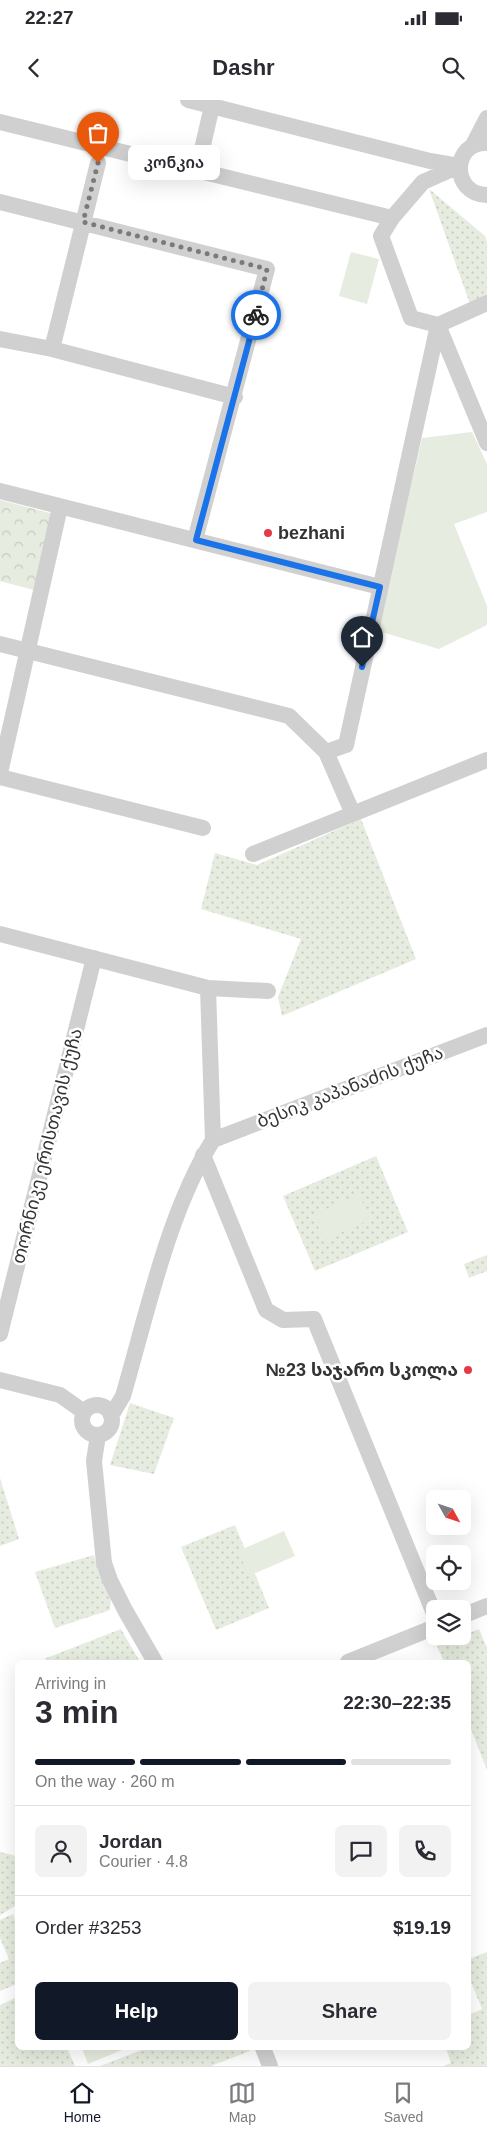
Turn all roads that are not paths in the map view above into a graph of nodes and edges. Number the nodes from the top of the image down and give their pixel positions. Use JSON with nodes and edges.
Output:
{"nodes":[{"id":1,"x":188,"y":100,"type":"edge"},
{"id":2,"x":212,"y":106,"type":"junction"},
{"id":3,"x":487,"y":118,"type":"edge"},
{"id":4,"x":0,"y":122,"type":"edge"},
{"id":5,"x":480,"y":144,"type":"edge"},
{"id":6,"x":98,"y":163,"type":"dead end"},
{"id":7,"x":459,"y":166,"type":"junction"},
{"id":8,"x":197,"y":171,"type":"junction"},
{"id":9,"x":485,"y":198,"type":"edge"},
{"id":10,"x":0,"y":202,"type":"edge"},
{"id":11,"x":392,"y":218,"type":"junction"},
{"id":12,"x":83,"y":222,"type":"junction"},
{"id":13,"x":487,"y":304,"type":"edge"},
{"id":14,"x":438,"y":325,"type":"junction"},
{"id":15,"x":0,"y":339,"type":"edge"},
{"id":16,"x":52,"y":349,"type":"junction"},
{"id":17,"x":235,"y":397,"type":"junction"},
{"id":18,"x":487,"y":443,"type":"edge"},
{"id":19,"x":0,"y":492,"type":"edge"},
{"id":20,"x":60,"y":507,"type":"junction"},
{"id":21,"x":196,"y":540,"type":"junction"},
{"id":22,"x":380,"y":587,"type":"junction"},
{"id":23,"x":0,"y":644,"type":"edge"},
{"id":24,"x":29,"y":651,"type":"junction"},
{"id":25,"x":326,"y":752,"type":"junction"},
{"id":26,"x":487,"y":760,"type":"edge"},
{"id":27,"x":0,"y":775,"type":"edge"},
{"id":28,"x":353,"y":814,"type":"junction"},
{"id":29,"x":203,"y":828,"type":"dead end"},
{"id":30,"x":253,"y":854,"type":"dead end"},
{"id":31,"x":0,"y":934,"type":"edge"},
{"id":32,"x":94,"y":958,"type":"junction"},
{"id":33,"x":208,"y":988,"type":"junction"},
{"id":34,"x":268,"y":991,"type":"dead end"},
{"id":35,"x":487,"y":1035,"type":"edge"},
{"id":36,"x":213,"y":1140,"type":"junction"},
{"id":37,"x":203,"y":1156,"type":"junction"},
{"id":38,"x":0,"y":1334,"type":"edge"},
{"id":39,"x":0,"y":1380,"type":"edge"},
{"id":40,"x":84,"y":1412,"type":"junction"},
{"id":41,"x":111,"y":1416,"type":"junction"},
{"id":42,"x":98,"y":1434,"type":"junction"},
{"id":43,"x":428,"y":1600,"type":"edge"},
{"id":44,"x":487,"y":1606,"type":"edge"},
{"id":45,"x":471,"y":1612,"type":"edge"},
{"id":46,"x":426,"y":1631,"type":"edge"},
{"id":47,"x":153,"y":1660,"type":"edge"},
{"id":48,"x":353,"y":1660,"type":"edge"},
{"id":49,"x":265,"y":2050,"type":"edge"},
{"id":50,"x":270,"y":2066,"type":"edge"}],
"edges":[{"from":1,"to":2,"type":"street"},
{"from":2,"to":7,"type":"street"},
{"from":2,"to":8,"type":"street"},
{"from":3,"to":5,"type":"street"},
{"from":4,"to":8,"type":"street"},
{"from":5,"to":7,"type":"street"},
{"from":6,"to":12,"type":"street"},
{"from":7,"to":9,"type":"street"},
{"from":7,"to":11,"type":"street"},
{"from":8,"to":11,"type":"street"},
{"from":10,"to":12,"type":"street"},
{"from":11,"to":14,"type":"street"},
{"from":12,"to":16,"type":"street"},
{"from":12,"to":17,"type":"street"},
{"from":13,"to":14,"type":"street"},
{"from":14,"to":18,"type":"street"},
{"from":14,"to":22,"type":"street"},
{"from":15,"to":16,"type":"street"},
{"from":16,"to":17,"type":"street"},
{"from":17,"to":21,"type":"street"},
{"from":19,"to":20,"type":"street"},
{"from":20,"to":21,"type":"street"},
{"from":20,"to":24,"type":"street"},
{"from":21,"to":22,"type":"street"},
{"from":22,"to":25,"type":"street"},
{"from":23,"to":24,"type":"street"},
{"from":24,"to":25,"type":"street"},
{"from":24,"to":27,"type":"street"},
{"from":25,"to":28,"type":"street"},
{"from":26,"to":28,"type":"street"},
{"from":27,"to":29,"type":"street"},
{"from":28,"to":30,"type":"street"},
{"from":31,"to":32,"type":"street"},
{"from":32,"to":33,"type":"street"},
{"from":32,"to":38,"type":"street","name":"თორნიკე ერისთავის ქუჩა"},
{"from":33,"to":34,"type":"street"},
{"from":33,"to":36,"type":"street"},
{"from":35,"to":36,"type":"street","name":"ბესიკ კაპანაძის ქუჩა"},
{"from":36,"to":37,"type":"street"},
{"from":37,"to":41,"type":"street"},
{"from":37,"to":43,"type":"street"},
{"from":39,"to":40,"type":"street"},
{"from":40,"to":41,"type":"street"},
{"from":40,"to":42,"type":"street"},
{"from":41,"to":42,"type":"street"},
{"from":42,"to":47,"type":"street"},
{"from":44,"to":45,"type":"street"},
{"from":46,"to":48,"type":"street"},
{"from":49,"to":50,"type":"street"}]}
